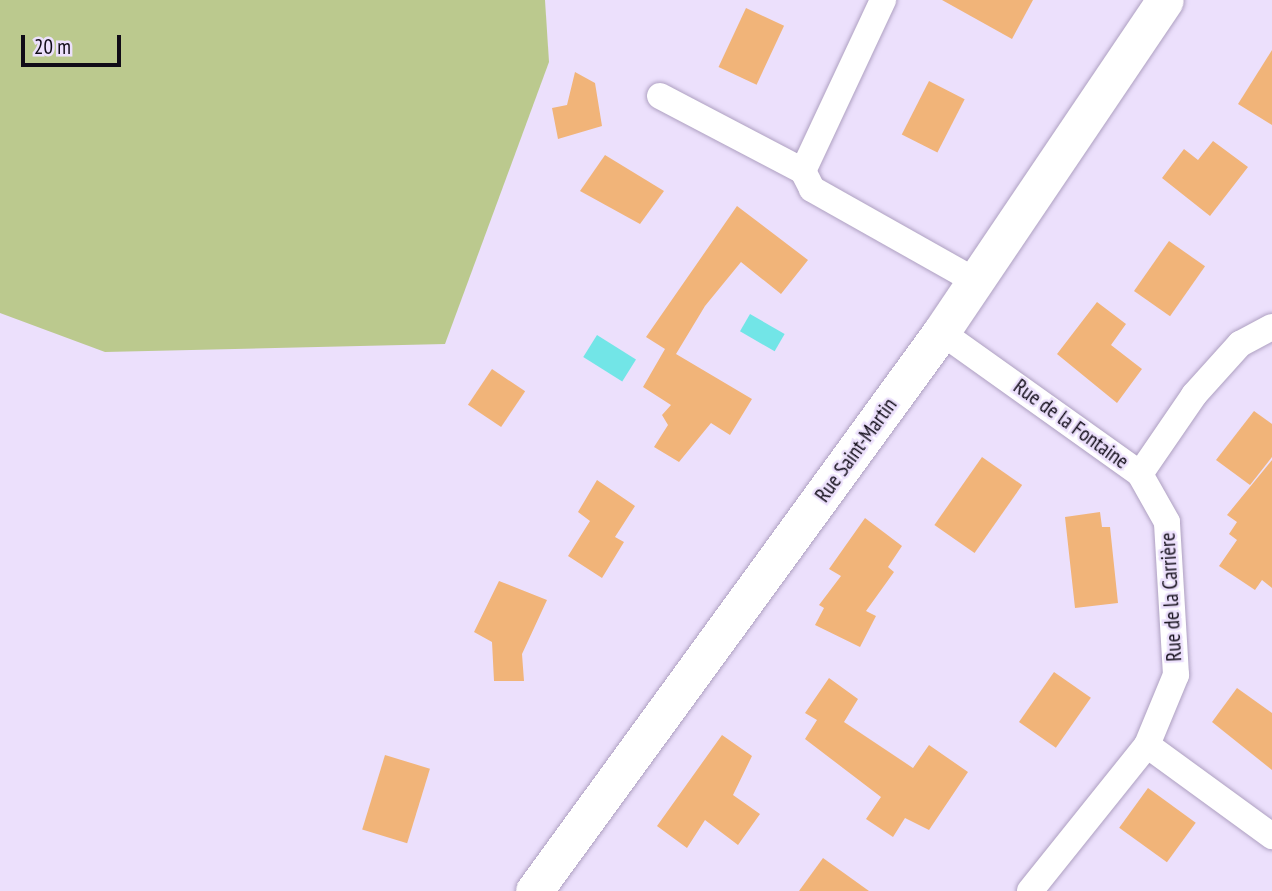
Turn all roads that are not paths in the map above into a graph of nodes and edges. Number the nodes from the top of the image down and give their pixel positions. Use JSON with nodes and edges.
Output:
{"nodes":[{"id":1,"x":883,"y":0,"type":"edge"},
{"id":2,"x":1165,"y":0,"type":"edge"},
{"id":3,"x":660,"y":96,"type":"dead end"},
{"id":4,"x":803,"y":171,"type":"junction"},
{"id":5,"x":975,"y":281,"type":"junction"},
{"id":6,"x":1272,"y":327,"type":"edge"},
{"id":7,"x":941,"y":332,"type":"junction"},
{"id":8,"x":1140,"y":474,"type":"junction"},
{"id":9,"x":1147,"y":745,"type":"junction"},
{"id":10,"x":1272,"y":836,"type":"edge"},
{"id":11,"x":534,"y":891,"type":"edge"},
{"id":12,"x":1030,"y":891,"type":"edge"}],
"edges":[{"from":1,"to":4,"type":"street"},
{"from":2,"to":5,"type":"main road","name":"Rue Saint-Martin"},
{"from":3,"to":4,"type":"street"},
{"from":4,"to":5,"type":"street"},
{"from":5,"to":7,"type":"main road","name":"Rue Saint-Martin"},
{"from":6,"to":8,"type":"street","name":"Rue de la Fontaine"},
{"from":7,"to":8,"type":"street","name":"Rue de la Fontaine"},
{"from":7,"to":11,"type":"main road","name":"Rue Saint-Martin"},
{"from":8,"to":9,"type":"street","name":"Rue de la Carrière"},
{"from":9,"to":10,"type":"street"},
{"from":9,"to":12,"type":"street","name":"Rue de la Carrière"}]}
